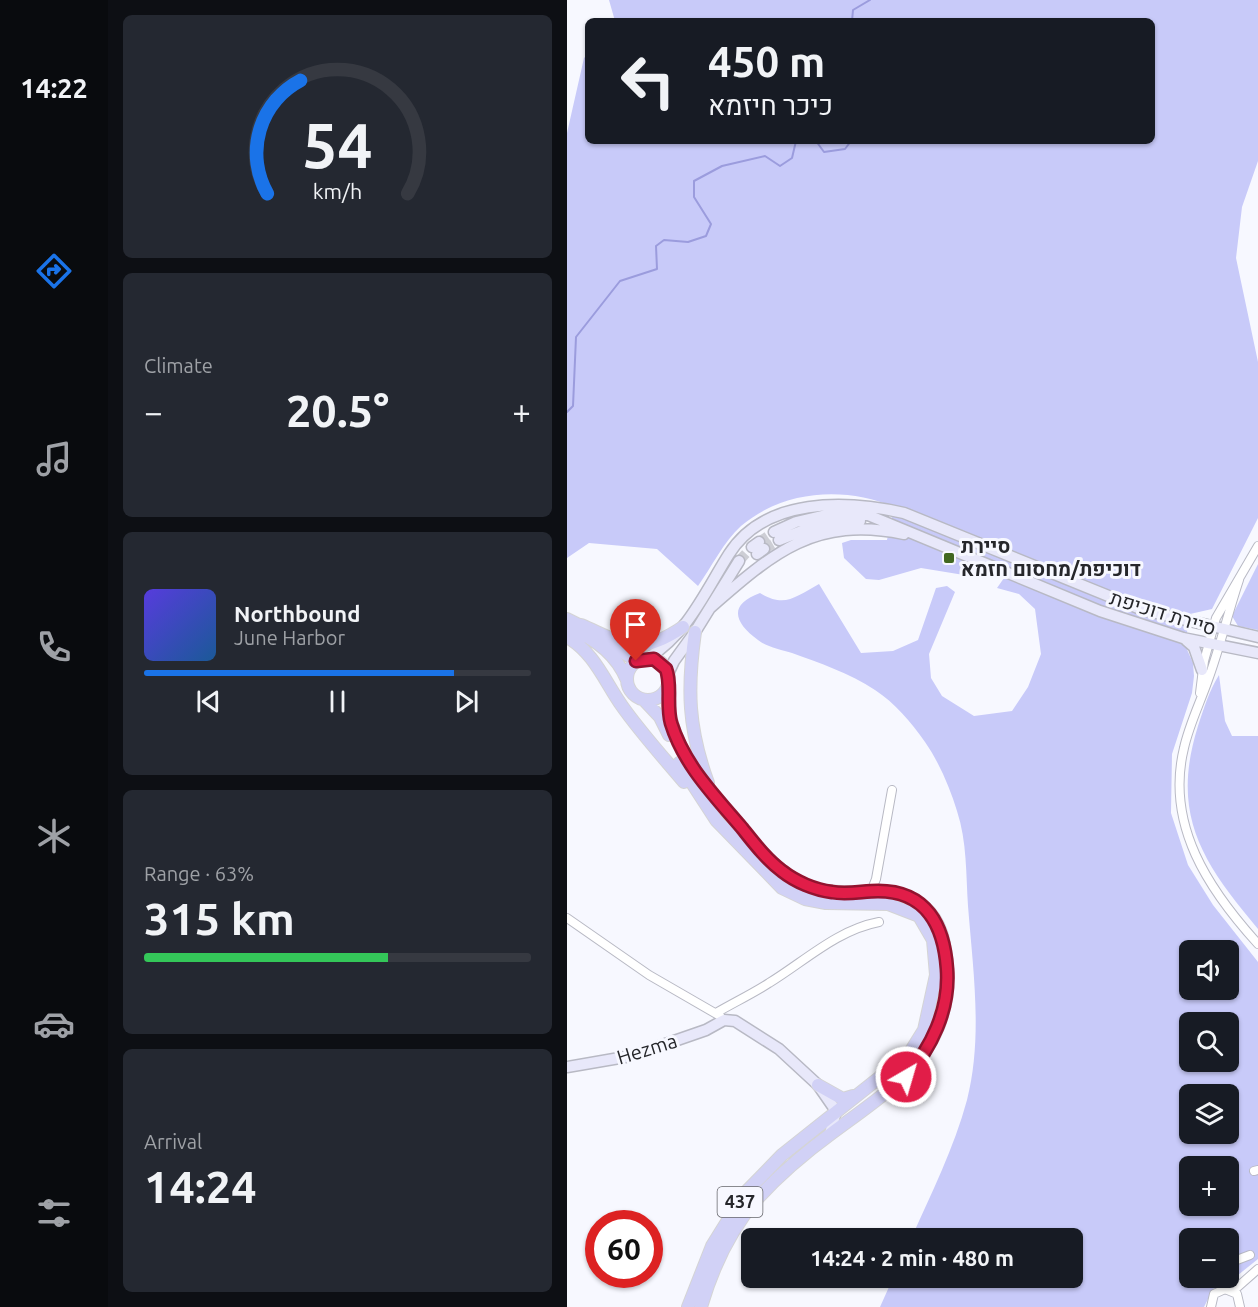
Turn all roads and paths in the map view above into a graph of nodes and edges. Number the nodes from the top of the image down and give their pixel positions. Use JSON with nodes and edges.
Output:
{"nodes":[{"id":1,"x":777,"y":536,"type":"tunnel mouth"},
{"id":2,"x":925,"y":538,"type":"junction"},
{"id":3,"x":1258,"y":546,"type":"edge"},
{"id":4,"x":741,"y":563,"type":"tunnel mouth"},
{"id":5,"x":714,"y":603,"type":"junction"},
{"id":6,"x":567,"y":619,"type":"edge"},
{"id":7,"x":581,"y":625,"type":"junction"},
{"id":8,"x":683,"y":627,"type":"junction"},
{"id":9,"x":567,"y":628,"type":"edge"},
{"id":10,"x":1218,"y":630,"type":"junction"},
{"id":11,"x":695,"y":632,"type":"junction"},
{"id":12,"x":567,"y":637,"type":"edge"},
{"id":13,"x":1258,"y":637,"type":"edge"},
{"id":14,"x":1183,"y":638,"type":"junction"},
{"id":15,"x":1214,"y":645,"type":"junction"},
{"id":16,"x":1258,"y":653,"type":"edge"},
{"id":17,"x":646,"y":658,"type":"junction"},
{"id":18,"x":1202,"y":669,"type":"junction"},
{"id":19,"x":627,"y":680,"type":"junction"},
{"id":20,"x":668,"y":681,"type":"junction"},
{"id":21,"x":644,"y":700,"type":"junction"},
{"id":22,"x":1199,"y":703,"type":"junction"},
{"id":23,"x":892,"y":790,"type":"dead end"},
{"id":24,"x":714,"y":798,"type":"junction"},
{"id":25,"x":716,"y":820,"type":"junction"},
{"id":26,"x":876,"y":879,"type":"junction"},
{"id":27,"x":865,"y":892,"type":"junction"},
{"id":28,"x":891,"y":893,"type":"junction"},
{"id":29,"x":567,"y":918,"type":"edge"},
{"id":30,"x":879,"y":922,"type":"dead end"},
{"id":31,"x":1258,"y":944,"type":"edge"},
{"id":32,"x":720,"y":1016,"type":"junction"},
{"id":33,"x":567,"y":1067,"type":"edge"},
{"id":34,"x":818,"y":1086,"type":"junction"},
{"id":35,"x":857,"y":1094,"type":"junction"},
{"id":36,"x":826,"y":1096,"type":"junction"},
{"id":37,"x":836,"y":1111,"type":"junction"},
{"id":38,"x":862,"y":1112,"type":"junction"},
{"id":39,"x":828,"y":1128,"type":"junction"},
{"id":40,"x":1250,"y":1255,"type":"dead end"},
{"id":41,"x":1239,"y":1259,"type":"edge"},
{"id":42,"x":1258,"y":1269,"type":"edge"},
{"id":43,"x":1229,"y":1290,"type":"junction"},
{"id":44,"x":688,"y":1307,"type":"edge"},
{"id":45,"x":701,"y":1307,"type":"edge"},
{"id":46,"x":1211,"y":1307,"type":"edge"},
{"id":47,"x":1240,"y":1307,"type":"edge"}],
"edges":[{"from":1,"to":2,"type":"main road","name":"סיירת דוכיפת"},
{"from":2,"to":5,"type":"main road"},
{"from":2,"to":14,"type":"main road","name":"סיירת דוכיפת"},
{"from":3,"to":10,"type":"street"},
{"from":4,"to":5,"type":"main road"},
{"from":5,"to":11,"type":"main road"},
{"from":6,"to":7,"type":"main road"},
{"from":7,"to":8,"type":"main road"},
{"from":7,"to":17,"type":"main road"},
{"from":8,"to":10,"type":"main road","name":"סיירת דוכיפת"},
{"from":8,"to":17,"type":"main road","name":"סיירת דוכיפת"},
{"from":9,"to":19,"type":"main road"},
{"from":10,"to":13,"type":"main road","name":"סיירת דוכיפת"},
{"from":10,"to":15,"type":"street"},
{"from":11,"to":20,"type":"main road"},
{"from":11,"to":24,"type":"main road"},
{"from":12,"to":25,"type":"main road"},
{"from":14,"to":15,"type":"main road","name":"סיירת דוכיפת"},
{"from":14,"to":18,"type":"main road"},
{"from":15,"to":16,"type":"main road","name":"סיירת דוכיפת"},
{"from":15,"to":18,"type":"street"},
{"from":15,"to":22,"type":"street"},
{"from":17,"to":19,"type":"main road"},
{"from":17,"to":20,"type":"main road"},
{"from":18,"to":22,"type":"street"},
{"from":19,"to":21,"type":"main road"},
{"from":20,"to":21,"type":"main road"},
{"from":20,"to":24,"type":"main road","number":"437"},
{"from":21,"to":25,"type":"main road","number":"437"},
{"from":22,"to":31,"type":"street"},
{"from":23,"to":26,"type":"street"},
{"from":24,"to":27,"type":"main road","number":"437"},
{"from":25,"to":35,"type":"main road","number":"437"},
{"from":26,"to":27,"type":"street"},
{"from":26,"to":28,"type":"street"},
{"from":27,"to":28,"type":"main road","number":"437"},
{"from":28,"to":38,"type":"main road","number":"437"},
{"from":29,"to":32,"type":"street"},
{"from":30,"to":32,"type":"street"},
{"from":32,"to":33,"type":"main road","name":"Hezma"},
{"from":32,"to":34,"type":"main road"},
{"from":34,"to":35,"type":"main road"},
{"from":34,"to":36,"type":"main road"},
{"from":35,"to":37,"type":"main road","number":"437"},
{"from":36,"to":37,"type":"main road"},
{"from":36,"to":39,"type":"main road"},
{"from":37,"to":38,"type":"main road"},
{"from":37,"to":39,"type":"main road","number":"437"},
{"from":38,"to":39,"type":"main road","number":"437"},
{"from":39,"to":44,"type":"main road","number":"437"},
{"from":39,"to":45,"type":"main road","number":"437"},
{"from":40,"to":41,"type":"street"},
{"from":42,"to":43,"type":"street"},
{"from":43,"to":46,"type":"street"},
{"from":43,"to":47,"type":"street"}]}
